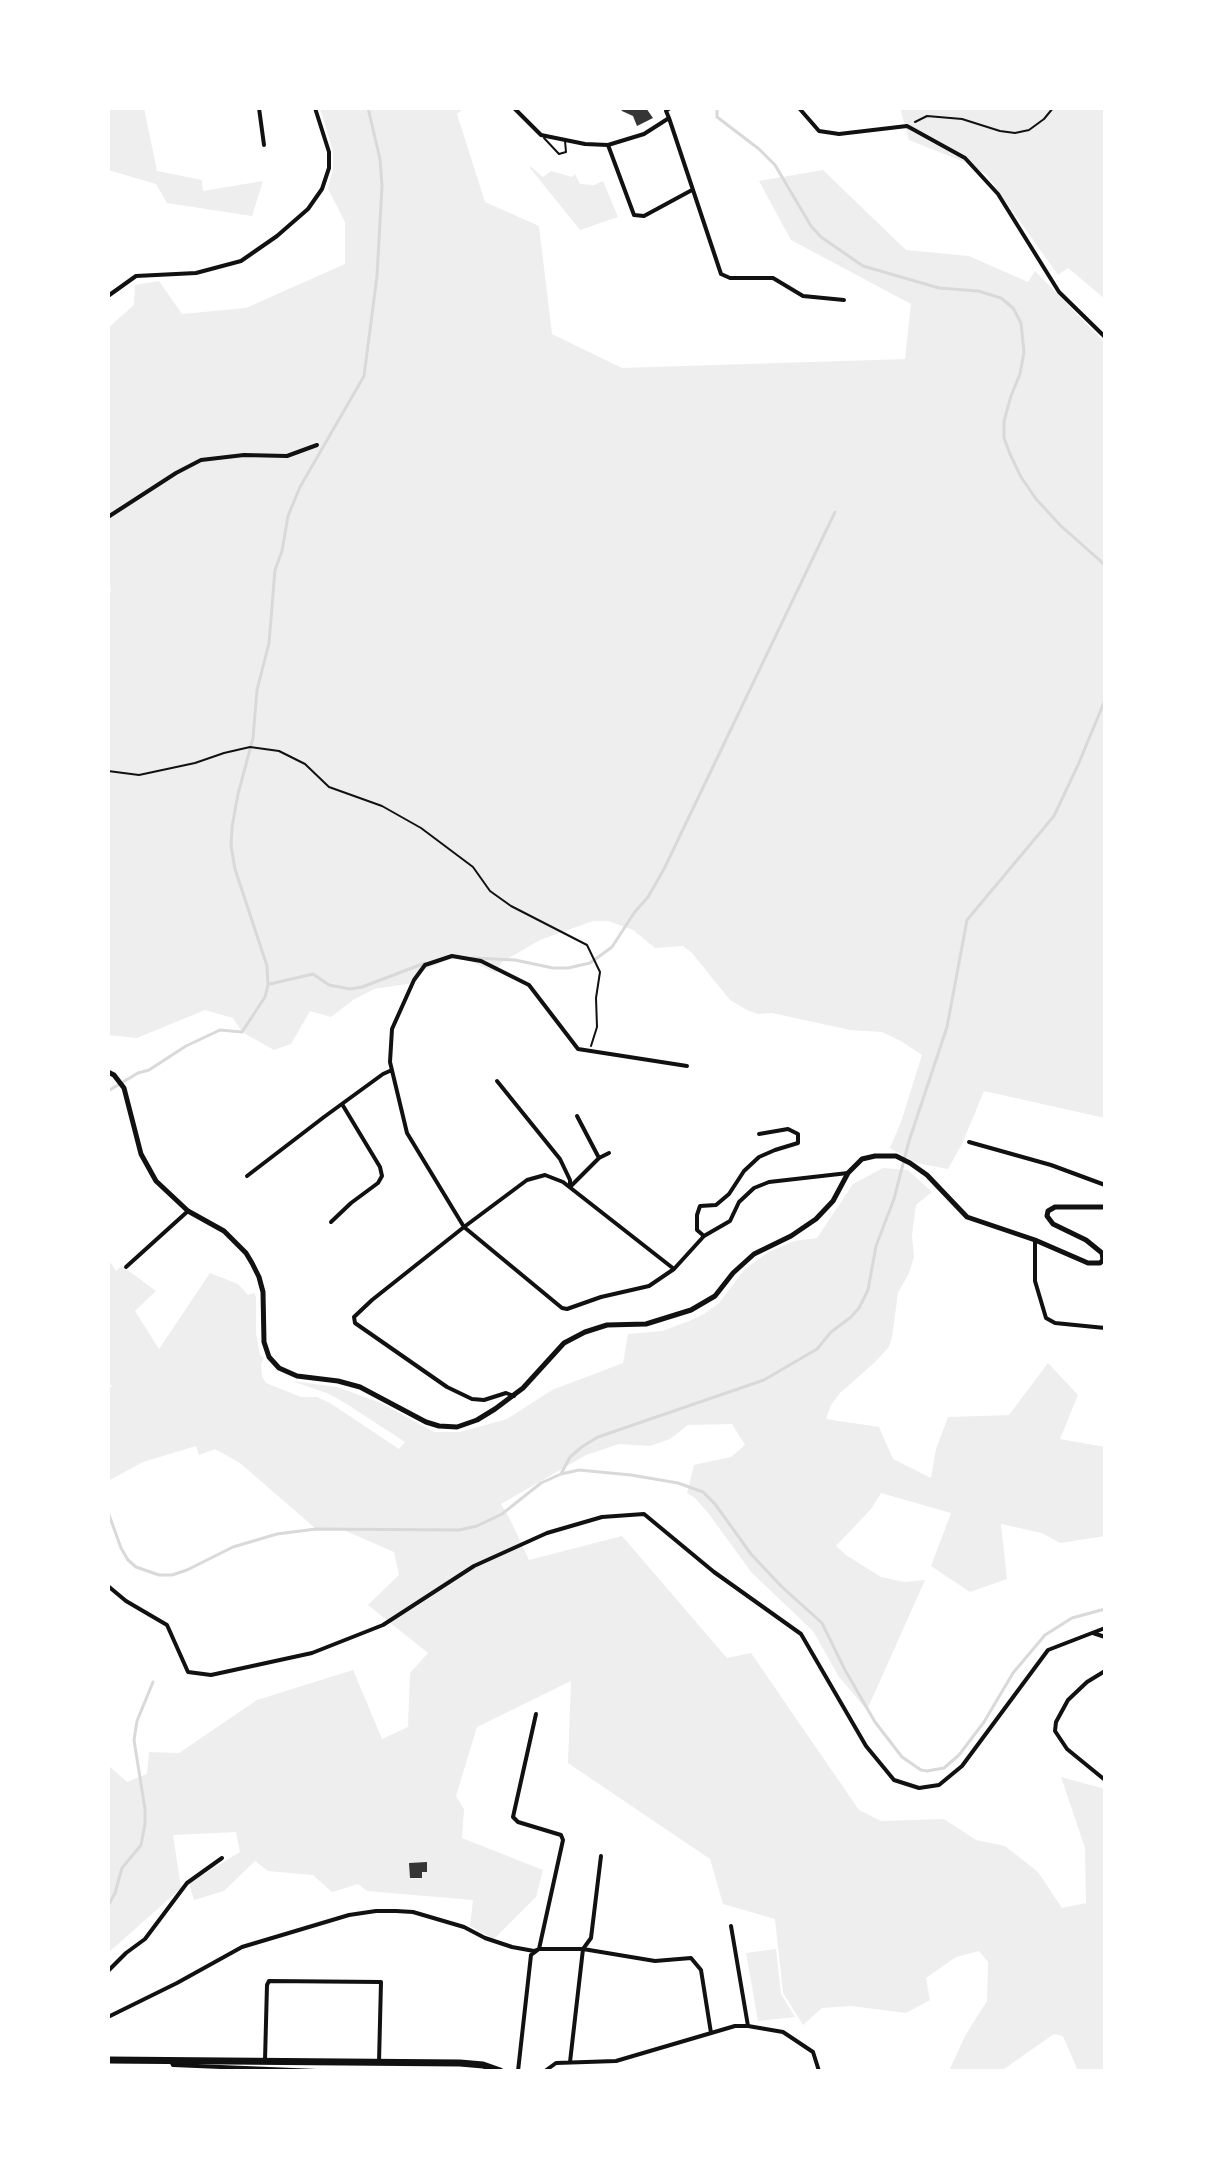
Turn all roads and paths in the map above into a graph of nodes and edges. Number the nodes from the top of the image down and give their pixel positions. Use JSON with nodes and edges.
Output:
{"nodes":[{"id":1,"x":259,"y":108,"type":"edge"},
{"id":2,"x":315,"y":108,"type":"edge"},
{"id":3,"x":514,"y":108,"type":"edge"},
{"id":4,"x":670,"y":108,"type":"edge"},
{"id":5,"x":799,"y":108,"type":"edge"},
{"id":6,"x":1053,"y":108,"type":"edge"},
{"id":7,"x":669,"y":118,"type":"junction"},
{"id":8,"x":907,"y":126,"type":"junction"},
{"id":9,"x":541,"y":135,"type":"junction"},
{"id":10,"x":565,"y":139,"type":"junction"},
{"id":11,"x":264,"y":145,"type":"dead end"},
{"id":12,"x":608,"y":145,"type":"junction"},
{"id":13,"x":692,"y":190,"type":"junction"},
{"id":14,"x":108,"y":296,"type":"edge"},
{"id":15,"x":844,"y":300,"type":"dead end"},
{"id":16,"x":1105,"y":337,"type":"edge"},
{"id":17,"x":317,"y":445,"type":"dead end"},
{"id":18,"x":108,"y":517,"type":"edge"},
{"id":19,"x":108,"y":771,"type":"edge"},
{"id":20,"x":589,"y":1051,"type":"junction"},
{"id":21,"x":687,"y":1066,"type":"dead end"},
{"id":22,"x":392,"y":1070,"type":"junction"},
{"id":23,"x":108,"y":1072,"type":"edge"},
{"id":24,"x":497,"y":1081,"type":"dead end"},
{"id":25,"x":342,"y":1104,"type":"junction"},
{"id":26,"x":577,"y":1116,"type":"dead end"},
{"id":27,"x":759,"y":1134,"type":"dead end"},
{"id":28,"x":969,"y":1142,"type":"dead end"},
{"id":29,"x":609,"y":1153,"type":"dead end"},
{"id":30,"x":599,"y":1158,"type":"junction"},
{"id":31,"x":848,"y":1173,"type":"junction"},
{"id":32,"x":247,"y":1176,"type":"dead end"},
{"id":33,"x":1105,"y":1185,"type":"edge"},
{"id":34,"x":570,"y":1187,"type":"junction"},
{"id":35,"x":1105,"y":1207,"type":"edge"},
{"id":36,"x":188,"y":1211,"type":"junction"},
{"id":37,"x":331,"y":1222,"type":"dead end"},
{"id":38,"x":464,"y":1227,"type":"junction"},
{"id":39,"x":704,"y":1236,"type":"junction"},
{"id":40,"x":1035,"y":1240,"type":"junction"},
{"id":41,"x":1104,"y":1260,"type":"edge"},
{"id":42,"x":126,"y":1267,"type":"dead end"},
{"id":43,"x":674,"y":1269,"type":"junction"},
{"id":44,"x":1105,"y":1328,"type":"edge"},
{"id":45,"x":514,"y":1396,"type":"junction"},
{"id":46,"x":108,"y":1586,"type":"edge"},
{"id":47,"x":1105,"y":1628,"type":"edge"},
{"id":48,"x":1091,"y":1633,"type":"junction"},
{"id":49,"x":1105,"y":1637,"type":"edge"},
{"id":50,"x":1105,"y":1671,"type":"edge"},
{"id":51,"x":536,"y":1714,"type":"dead end"},
{"id":52,"x":1105,"y":1780,"type":"edge"},
{"id":53,"x":601,"y":1856,"type":"dead end"},
{"id":54,"x":222,"y":1858,"type":"dead end"},
{"id":55,"x":731,"y":1926,"type":"dead end"},
{"id":56,"x":539,"y":1949,"type":"junction"},
{"id":57,"x":583,"y":1949,"type":"junction"},
{"id":58,"x":108,"y":1971,"type":"edge"},
{"id":59,"x":108,"y":2017,"type":"edge"},
{"id":60,"x":748,"y":2026,"type":"junction"},
{"id":61,"x":711,"y":2033,"type":"junction"},
{"id":62,"x":170,"y":2059,"type":"junction"},
{"id":63,"x":108,"y":2060,"type":"edge"},
{"id":64,"x":265,"y":2060,"type":"junction"},
{"id":65,"x":379,"y":2062,"type":"junction"},
{"id":66,"x":570,"y":2063,"type":"junction"},
{"id":67,"x":317,"y":2071,"type":"edge"},
{"id":68,"x":500,"y":2071,"type":"edge"},
{"id":69,"x":518,"y":2071,"type":"edge"},
{"id":70,"x":545,"y":2071,"type":"edge"},
{"id":71,"x":819,"y":2071,"type":"edge"}],
"edges":[{"from":1,"to":11,"type":"street"},
{"from":2,"to":14,"type":"street"},
{"from":3,"to":9,"type":"street"},
{"from":4,"to":7,"type":"street"},
{"from":5,"to":8,"type":"street"},
{"from":6,"to":8,"type":"path"},
{"from":7,"to":12,"type":"street"},
{"from":7,"to":13,"type":"street"},
{"from":8,"to":16,"type":"street"},
{"from":9,"to":10,"type":"street"},
{"from":9,"to":10,"type":"lane"},
{"from":10,"to":12,"type":"street"},
{"from":12,"to":13,"type":"street"},
{"from":13,"to":15,"type":"street"},
{"from":17,"to":18,"type":"street"},
{"from":19,"to":20,"type":"path"},
{"from":20,"to":21,"type":"street"},
{"from":20,"to":22,"type":"street"},
{"from":22,"to":25,"type":"street"},
{"from":22,"to":38,"type":"street"},
{"from":23,"to":36,"type":"street"},
{"from":24,"to":34,"type":"street"},
{"from":25,"to":32,"type":"street"},
{"from":25,"to":37,"type":"street"},
{"from":26,"to":30,"type":"street"},
{"from":27,"to":39,"type":"street"},
{"from":28,"to":33,"type":"street"},
{"from":29,"to":30,"type":"street"},
{"from":30,"to":34,"type":"street"},
{"from":31,"to":39,"type":"street"},
{"from":31,"to":40,"type":"street"},
{"from":31,"to":45,"type":"street"},
{"from":34,"to":38,"type":"street"},
{"from":34,"to":43,"type":"street"},
{"from":35,"to":41,"type":"street"},
{"from":36,"to":42,"type":"street"},
{"from":36,"to":45,"type":"street"},
{"from":38,"to":43,"type":"street"},
{"from":38,"to":45,"type":"street"},
{"from":39,"to":43,"type":"street"},
{"from":40,"to":41,"type":"street"},
{"from":40,"to":44,"type":"street"},
{"from":46,"to":48,"type":"street"},
{"from":47,"to":48,"type":"street"},
{"from":48,"to":49,"type":"street"},
{"from":50,"to":52,"type":"street"},
{"from":51,"to":56,"type":"street"},
{"from":53,"to":57,"type":"street"},
{"from":54,"to":58,"type":"street"},
{"from":55,"to":60,"type":"street"},
{"from":56,"to":57,"type":"street"},
{"from":56,"to":59,"type":"street"},
{"from":56,"to":69,"type":"street"},
{"from":57,"to":61,"type":"street"},
{"from":57,"to":66,"type":"street"},
{"from":60,"to":61,"type":"street"},
{"from":60,"to":71,"type":"street"},
{"from":61,"to":66,"type":"street"},
{"from":62,"to":63,"type":"main road"},
{"from":62,"to":64,"type":"main road"},
{"from":62,"to":67,"type":"street"},
{"from":64,"to":65,"type":"main road"},
{"from":64,"to":65,"type":"street"},
{"from":65,"to":68,"type":"main road"},
{"from":66,"to":70,"type":"street"}]}
